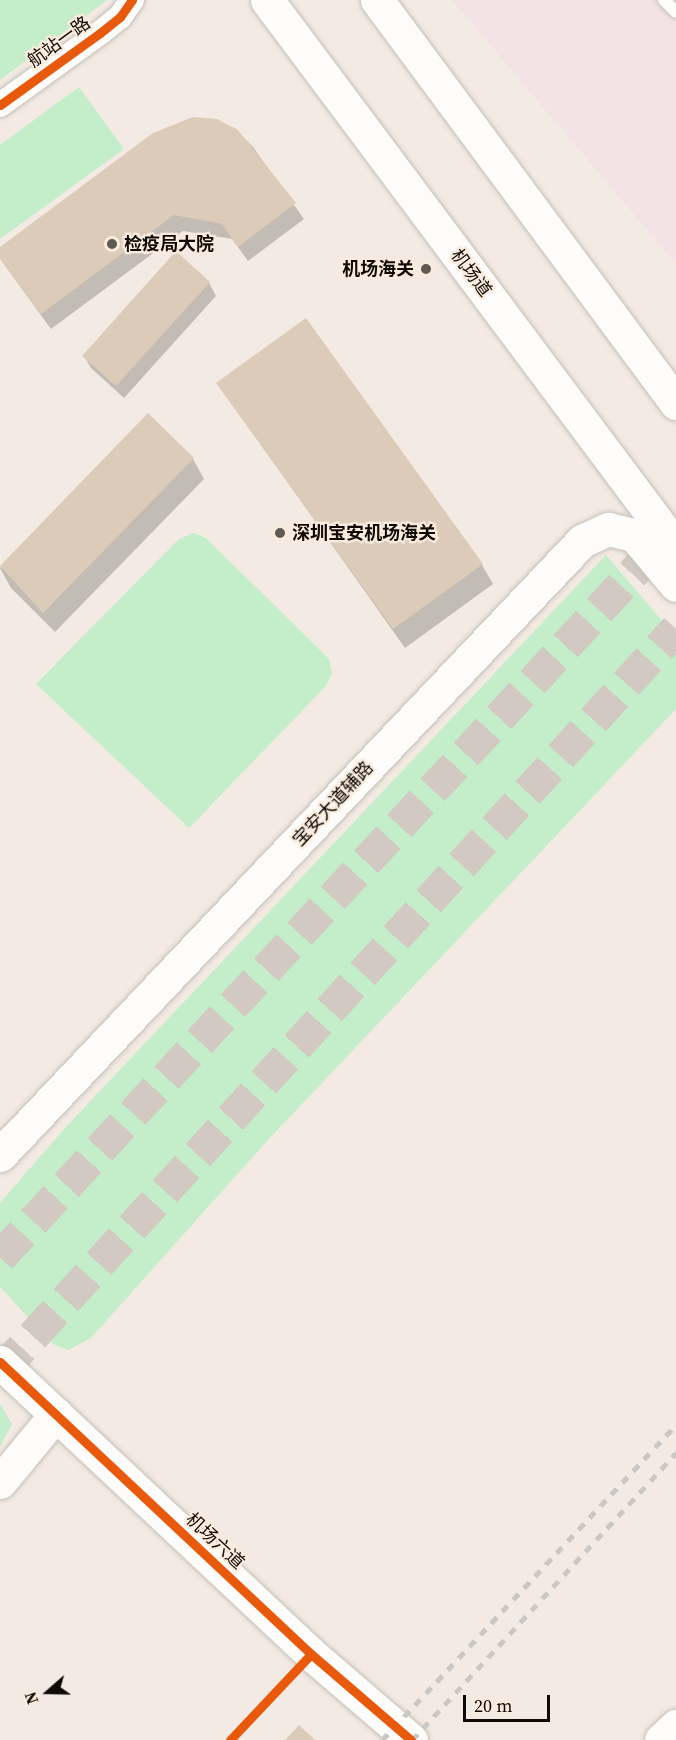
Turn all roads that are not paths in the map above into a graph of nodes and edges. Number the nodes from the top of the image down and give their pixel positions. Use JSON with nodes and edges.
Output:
{"nodes":[{"id":1,"x":132,"y":0,"type":"edge"},
{"id":2,"x":267,"y":0,"type":"edge"},
{"id":3,"x":377,"y":0,"type":"edge"},
{"id":4,"x":664,"y":0,"type":"edge"},
{"id":5,"x":676,"y":12,"type":"edge"},
{"id":6,"x":0,"y":105,"type":"edge"},
{"id":7,"x":676,"y":403,"type":"edge"},
{"id":8,"x":676,"y":547,"type":"edge"},
{"id":9,"x":676,"y":585,"type":"edge"},
{"id":10,"x":0,"y":1155,"type":"edge"},
{"id":11,"x":0,"y":1362,"type":"edge"},
{"id":12,"x":56,"y":1414,"type":"junction"},
{"id":13,"x":0,"y":1482,"type":"edge"},
{"id":14,"x":676,"y":1726,"type":"edge"},
{"id":15,"x":411,"y":1740,"type":"edge"},
{"id":16,"x":661,"y":1740,"type":"edge"}],
"edges":[{"from":1,"to":6,"type":"street","name":"航站一路"},
{"from":2,"to":8,"type":"main road","name":"机场道"},
{"from":3,"to":7,"type":"main road"},
{"from":4,"to":5,"type":"lane"},
{"from":9,"to":10,"type":"main road","name":"宝安大道辅路"},
{"from":11,"to":12,"type":"main road","name":"机场六道"},
{"from":12,"to":13,"type":"main road"},
{"from":12,"to":15,"type":"main road","name":"机场六道"},
{"from":14,"to":16,"type":"main road"}]}
